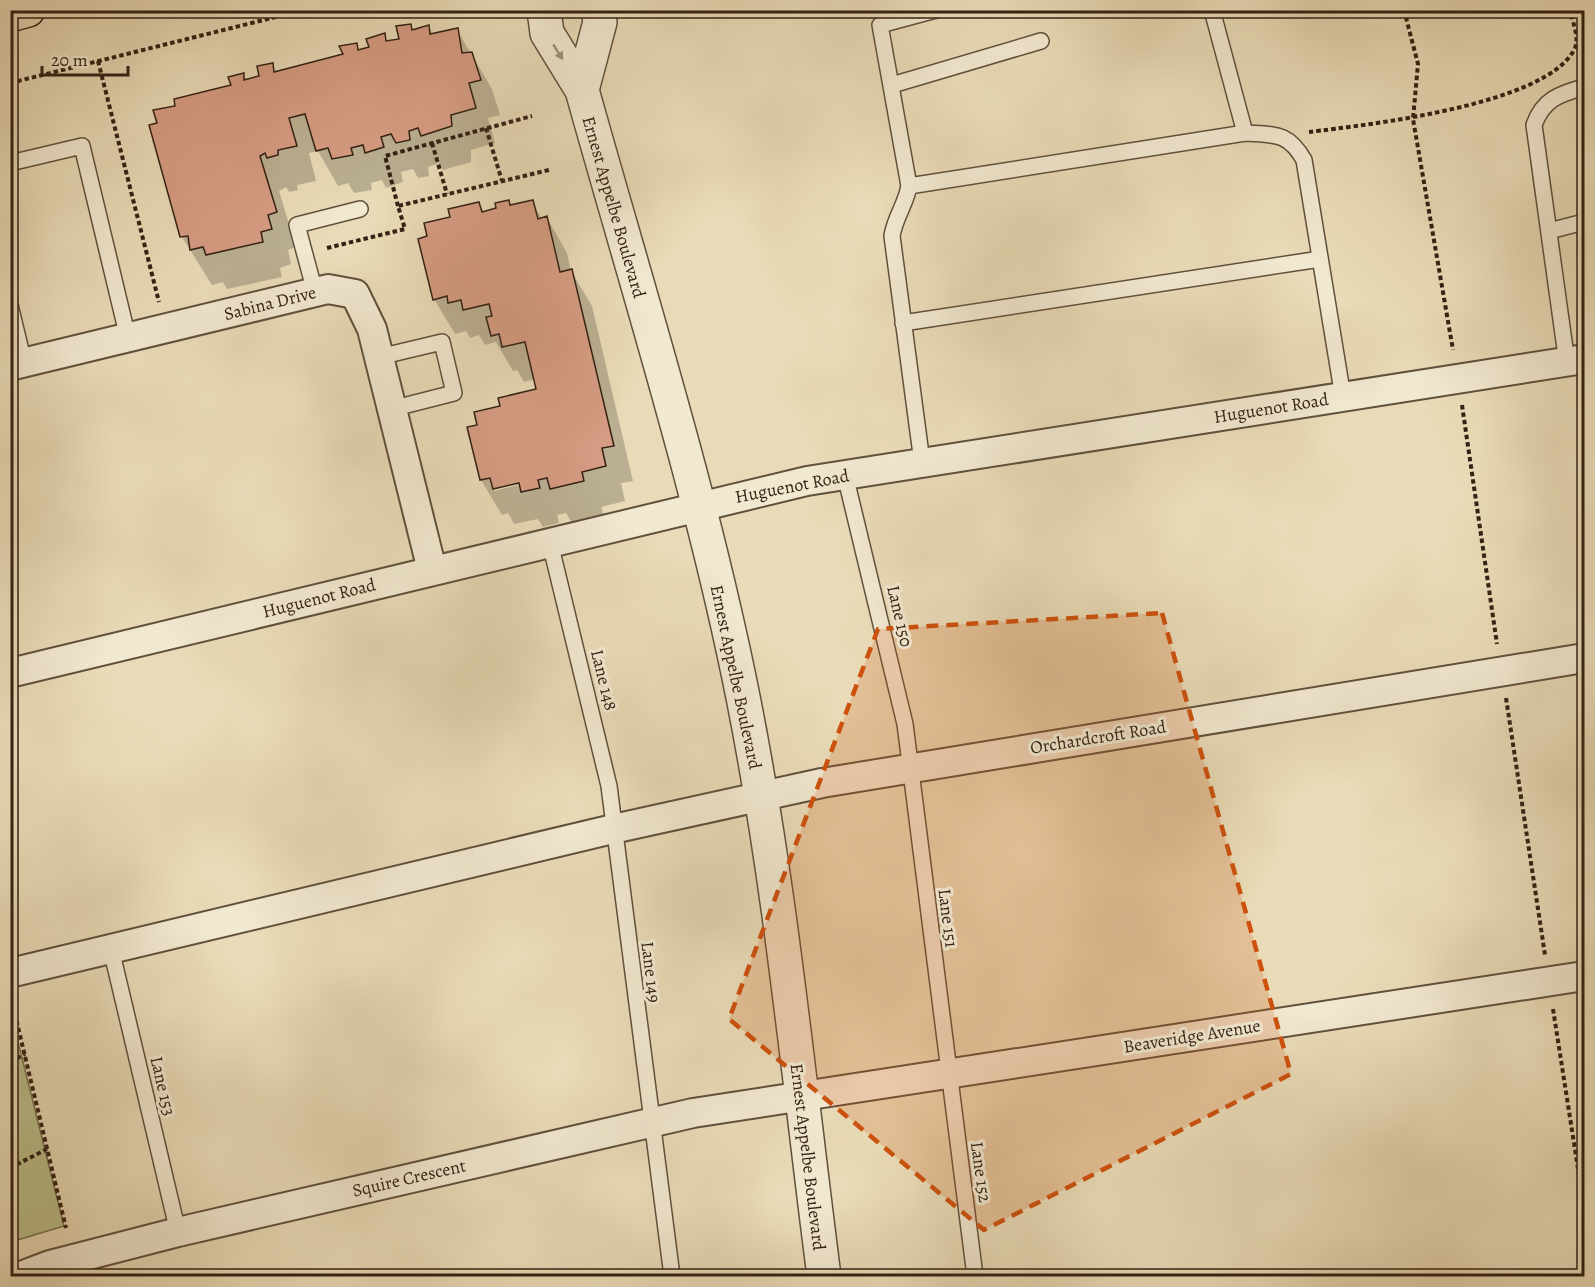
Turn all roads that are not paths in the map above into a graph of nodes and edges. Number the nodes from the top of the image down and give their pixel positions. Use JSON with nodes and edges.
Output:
{"nodes":[{"id":1,"x":28,"y":10,"type":"edge"},
{"id":2,"x":544,"y":10,"type":"edge"},
{"id":3,"x":598,"y":10,"type":"edge"},
{"id":4,"x":936,"y":10,"type":"edge"},
{"id":5,"x":1212,"y":10,"type":"edge"},
{"id":6,"x":10,"y":15,"type":"edge"},
{"id":7,"x":1041,"y":41,"type":"dead end"},
{"id":8,"x":892,"y":85,"type":"junction"},
{"id":9,"x":1584,"y":87,"type":"edge"},
{"id":10,"x":582,"y":90,"type":"junction"},
{"id":11,"x":1245,"y":133,"type":"junction"},
{"id":12,"x":10,"y":163,"type":"edge"},
{"id":13,"x":909,"y":186,"type":"junction"},
{"id":14,"x":360,"y":209,"type":"dead end"},
{"id":15,"x":1584,"y":222,"type":"edge"},
{"id":16,"x":1549,"y":231,"type":"junction"},
{"id":17,"x":1320,"y":259,"type":"junction"},
{"id":18,"x":315,"y":292,"type":"junction"},
{"id":19,"x":10,"y":305,"type":"edge"},
{"id":20,"x":903,"y":323,"type":"junction"},
{"id":21,"x":128,"y":338,"type":"junction"},
{"id":22,"x":379,"y":357,"type":"junction"},
{"id":23,"x":1576,"y":361,"type":"edge"},
{"id":24,"x":17,"y":365,"type":"edge"},
{"id":25,"x":1343,"y":397,"type":"junction"},
{"id":26,"x":391,"y":409,"type":"junction"},
{"id":27,"x":922,"y":462,"type":"junction"},
{"id":28,"x":845,"y":475,"type":"junction"},
{"id":29,"x":698,"y":507,"type":"junction"},
{"id":30,"x":550,"y":543,"type":"junction"},
{"id":31,"x":432,"y":570,"type":"junction"},
{"id":32,"x":1584,"y":658,"type":"edge"},
{"id":33,"x":10,"y":673,"type":"edge"},
{"id":34,"x":909,"y":767,"type":"junction"},
{"id":35,"x":762,"y":796,"type":"junction"},
{"id":36,"x":613,"y":829,"type":"junction"},
{"id":37,"x":111,"y":949,"type":"junction"},
{"id":38,"x":10,"y":973,"type":"edge"},
{"id":39,"x":1584,"y":975,"type":"edge"},
{"id":40,"x":948,"y":1074,"type":"junction"},
{"id":41,"x":800,"y":1096,"type":"junction"},
{"id":42,"x":651,"y":1121,"type":"junction"},
{"id":43,"x":178,"y":1232,"type":"junction"},
{"id":44,"x":21,"y":1276,"type":"edge"},
{"id":45,"x":672,"y":1276,"type":"edge"},
{"id":46,"x":824,"y":1276,"type":"edge"},
{"id":47,"x":975,"y":1276,"type":"edge"}],
"edges":[{"from":1,"to":6,"type":"main road"},
{"from":2,"to":10,"type":"street","name":"Ernest Appelbe Boulevard","one_way":true},
{"from":3,"to":10,"type":"street","name":"Ernest Appelbe Boulevard"},
{"from":4,"to":8,"type":"lane"},
{"from":5,"to":11,"type":"lane"},
{"from":7,"to":8,"type":"lane"},
{"from":8,"to":13,"type":"lane"},
{"from":9,"to":16,"type":"lane"},
{"from":10,"to":29,"type":"street","name":"Ernest Appelbe Boulevard"},
{"from":11,"to":13,"type":"lane"},
{"from":11,"to":17,"type":"lane"},
{"from":12,"to":21,"type":"lane"},
{"from":13,"to":20,"type":"lane"},
{"from":14,"to":18,"type":"lane"},
{"from":15,"to":16,"type":"lane"},
{"from":16,"to":23,"type":"lane"},
{"from":17,"to":20,"type":"lane"},
{"from":17,"to":25,"type":"lane"},
{"from":18,"to":21,"type":"street","name":"Sabina Drive"},
{"from":18,"to":22,"type":"street","name":"Sabina Drive"},
{"from":19,"to":24,"type":"lane"},
{"from":20,"to":27,"type":"lane"},
{"from":21,"to":24,"type":"street","name":"Sabina Drive"},
{"from":22,"to":26,"type":"street","name":"Sabina Drive"},
{"from":22,"to":26,"type":"lane"},
{"from":23,"to":25,"type":"street","name":"Huguenot Road"},
{"from":25,"to":27,"type":"street","name":"Huguenot Road"},
{"from":26,"to":31,"type":"street","name":"Sabina Drive"},
{"from":27,"to":28,"type":"street","name":"Huguenot Road"},
{"from":28,"to":29,"type":"street","name":"Huguenot Road"},
{"from":28,"to":34,"type":"lane","name":"Lane 150"},
{"from":29,"to":30,"type":"street","name":"Huguenot Road"},
{"from":29,"to":35,"type":"street","name":"Ernest Appelbe Boulevard"},
{"from":30,"to":31,"type":"street","name":"Huguenot Road"},
{"from":30,"to":36,"type":"lane","name":"Lane 148"},
{"from":31,"to":33,"type":"street","name":"Huguenot Road"},
{"from":32,"to":34,"type":"street","name":"Orchardcroft Road"},
{"from":34,"to":35,"type":"street","name":"Orchardcroft Road"},
{"from":34,"to":40,"type":"lane","name":"Lane 151"},
{"from":35,"to":36,"type":"street","name":"Orchardcroft Road"},
{"from":35,"to":41,"type":"street","name":"Ernest Appelbe Boulevard"},
{"from":36,"to":37,"type":"street"},
{"from":36,"to":42,"type":"lane","name":"Lane 149"},
{"from":37,"to":38,"type":"street"},
{"from":37,"to":43,"type":"lane","name":"Lane 153"},
{"from":39,"to":40,"type":"street","name":"Beaveridge Avenue"},
{"from":40,"to":41,"type":"street","name":"Beaveridge Avenue"},
{"from":40,"to":47,"type":"lane","name":"Lane 152"},
{"from":41,"to":42,"type":"street","name":"Squire Crescent"},
{"from":41,"to":46,"type":"street","name":"Ernest Appelbe Boulevard"},
{"from":42,"to":43,"type":"street","name":"Squire Crescent"},
{"from":42,"to":45,"type":"lane","name":"Lane 149"},
{"from":43,"to":44,"type":"street","name":"Squire Crescent"}]}
